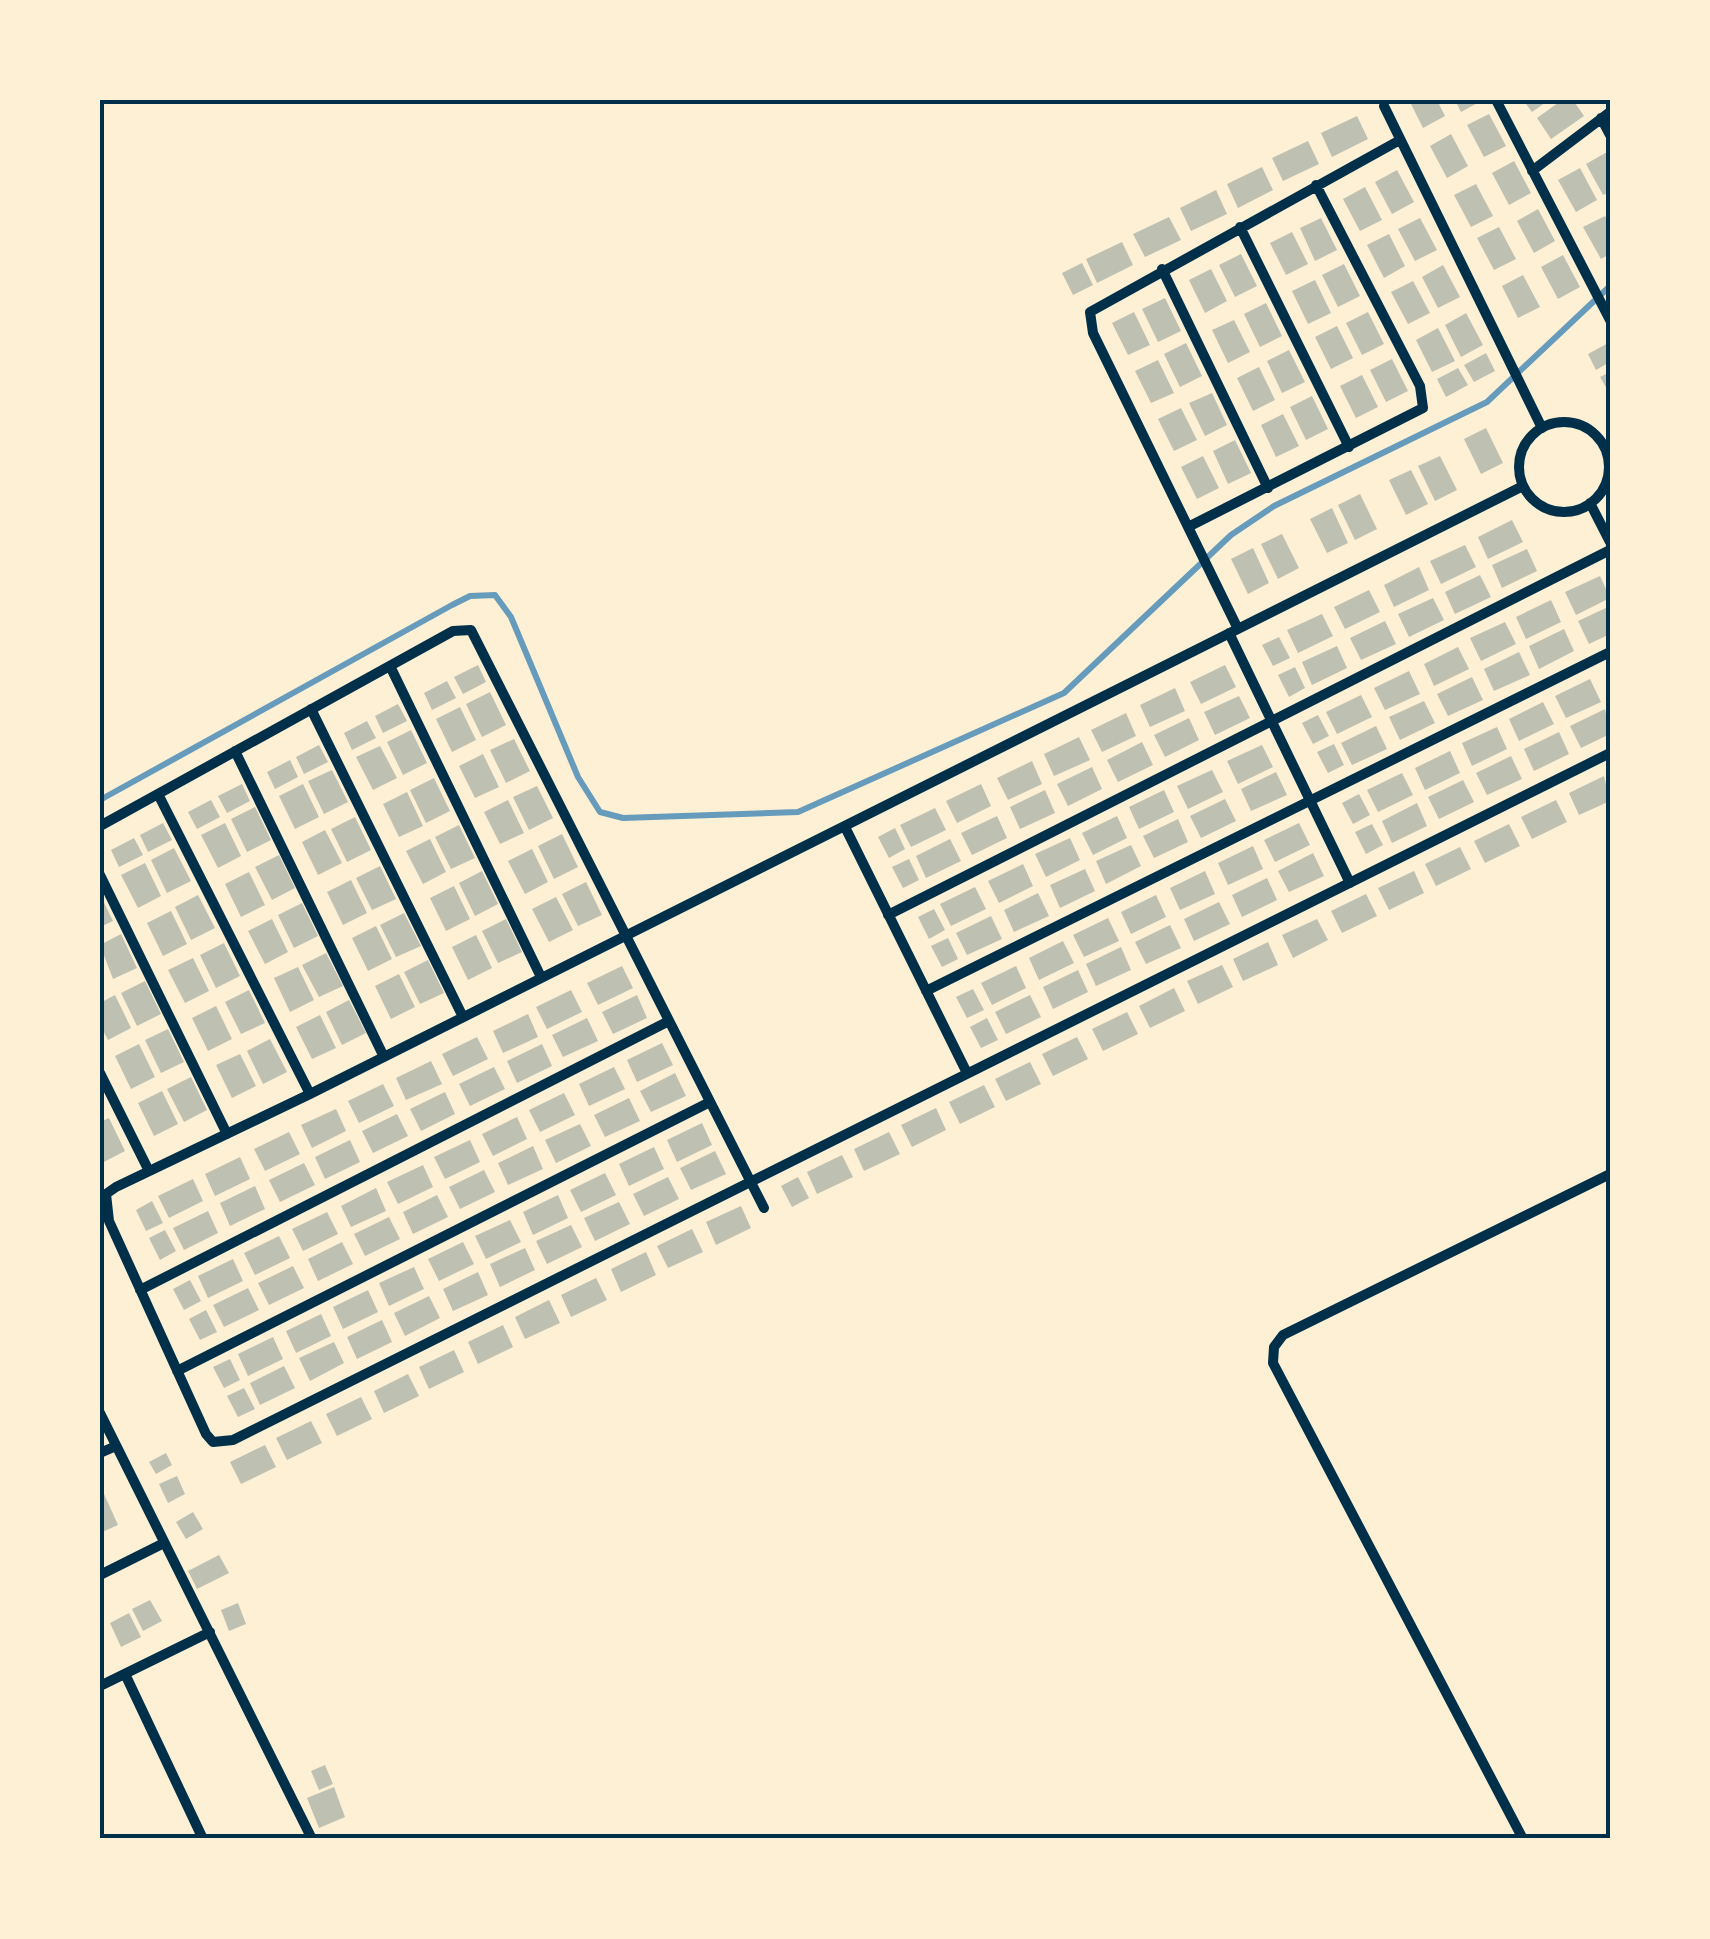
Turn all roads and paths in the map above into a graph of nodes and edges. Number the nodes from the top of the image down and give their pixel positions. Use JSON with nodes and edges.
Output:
{"nodes":[{"id":1,"x":1496,"y":100,"type":"edge"},
{"id":2,"x":1384,"y":106,"type":"dead end"},
{"id":3,"x":1605,"y":115,"type":"edge"},
{"id":4,"x":1610,"y":135,"type":"edge"},
{"id":5,"x":1400,"y":140,"type":"junction"},
{"id":6,"x":1532,"y":171,"type":"junction"},
{"id":7,"x":1316,"y":185,"type":"junction"},
{"id":8,"x":1240,"y":226,"type":"junction"},
{"id":9,"x":1162,"y":269,"type":"junction"},
{"id":10,"x":1610,"y":320,"type":"edge"},
{"id":11,"x":1542,"y":428,"type":"junction"},
{"id":12,"x":1607,"y":445,"type":"edge"},
{"id":13,"x":1349,"y":447,"type":"junction"},
{"id":14,"x":1523,"y":486,"type":"junction"},
{"id":15,"x":1268,"y":488,"type":"junction"},
{"id":16,"x":1590,"y":503,"type":"junction"},
{"id":17,"x":1188,"y":527,"type":"junction"},
{"id":18,"x":1610,"y":542,"type":"edge"},
{"id":19,"x":1610,"y":550,"type":"edge"},
{"id":20,"x":1233,"y":631,"type":"junction"},
{"id":21,"x":1610,"y":652,"type":"edge"},
{"id":22,"x":390,"y":666,"type":"junction"},
{"id":23,"x":311,"y":710,"type":"junction"},
{"id":24,"x":1272,"y":722,"type":"junction"},
{"id":25,"x":236,"y":751,"type":"junction"},
{"id":26,"x":1610,"y":753,"type":"edge"},
{"id":27,"x":158,"y":794,"type":"junction"},
{"id":28,"x":1310,"y":802,"type":"junction"},
{"id":29,"x":100,"y":826,"type":"edge"},
{"id":30,"x":845,"y":826,"type":"junction"},
{"id":31,"x":100,"y":876,"type":"edge"},
{"id":32,"x":1350,"y":883,"type":"junction"},
{"id":33,"x":888,"y":915,"type":"junction"},
{"id":34,"x":626,"y":934,"type":"junction"},
{"id":35,"x":541,"y":978,"type":"junction"},
{"id":36,"x":926,"y":992,"type":"junction"},
{"id":37,"x":463,"y":1017,"type":"junction"},
{"id":38,"x":669,"y":1021,"type":"junction"},
{"id":39,"x":384,"y":1057,"type":"junction"},
{"id":40,"x":100,"y":1073,"type":"edge"},
{"id":41,"x":966,"y":1073,"type":"junction"},
{"id":42,"x":310,"y":1094,"type":"junction"},
{"id":43,"x":710,"y":1102,"type":"junction"},
{"id":44,"x":227,"y":1134,"type":"junction"},
{"id":45,"x":148,"y":1170,"type":"junction"},
{"id":46,"x":1610,"y":1174,"type":"edge"},
{"id":47,"x":750,"y":1180,"type":"junction"},
{"id":48,"x":764,"y":1208,"type":"dead end"},
{"id":49,"x":140,"y":1290,"type":"junction"},
{"id":50,"x":177,"y":1371,"type":"junction"},
{"id":51,"x":100,"y":1413,"type":"edge"},
{"id":52,"x":116,"y":1446,"type":"junction"},
{"id":53,"x":100,"y":1454,"type":"edge"},
{"id":54,"x":164,"y":1544,"type":"junction"},
{"id":55,"x":100,"y":1575,"type":"edge"},
{"id":56,"x":210,"y":1632,"type":"junction"},
{"id":57,"x":125,"y":1674,"type":"junction"},
{"id":58,"x":100,"y":1686,"type":"edge"},
{"id":59,"x":203,"y":1839,"type":"edge"},
{"id":60,"x":312,"y":1839,"type":"edge"},
{"id":61,"x":1523,"y":1839,"type":"edge"}],
"edges":[{"from":1,"to":6,"type":"street"},
{"from":2,"to":5,"type":"street"},
{"from":3,"to":4,"type":"street"},
{"from":3,"to":6,"type":"street"},
{"from":5,"to":7,"type":"street"},
{"from":5,"to":11,"type":"street"},
{"from":6,"to":10,"type":"street"},
{"from":7,"to":8,"type":"street"},
{"from":7,"to":13,"type":"street"},
{"from":8,"to":9,"type":"street"},
{"from":8,"to":13,"type":"street"},
{"from":9,"to":15,"type":"street"},
{"from":9,"to":17,"type":"street"},
{"from":11,"to":12,"type":"street"},
{"from":11,"to":14,"type":"street"},
{"from":12,"to":16,"type":"street"},
{"from":13,"to":15,"type":"street"},
{"from":14,"to":16,"type":"street"},
{"from":14,"to":20,"type":"street"},
{"from":15,"to":17,"type":"street"},
{"from":16,"to":18,"type":"street"},
{"from":17,"to":20,"type":"street"},
{"from":19,"to":24,"type":"street"},
{"from":20,"to":24,"type":"street"},
{"from":20,"to":30,"type":"street"},
{"from":21,"to":28,"type":"street"},
{"from":22,"to":23,"type":"street"},
{"from":22,"to":34,"type":"street"},
{"from":22,"to":35,"type":"street"},
{"from":23,"to":25,"type":"street"},
{"from":23,"to":37,"type":"street"},
{"from":24,"to":28,"type":"street"},
{"from":24,"to":33,"type":"street"},
{"from":25,"to":27,"type":"street"},
{"from":25,"to":39,"type":"street"},
{"from":26,"to":32,"type":"street"},
{"from":27,"to":29,"type":"street"},
{"from":27,"to":42,"type":"street"},
{"from":28,"to":32,"type":"street"},
{"from":28,"to":36,"type":"street"},
{"from":30,"to":33,"type":"street"},
{"from":30,"to":34,"type":"street"},
{"from":31,"to":44,"type":"street"},
{"from":32,"to":41,"type":"street"},
{"from":33,"to":36,"type":"street"},
{"from":34,"to":35,"type":"street"},
{"from":34,"to":38,"type":"street"},
{"from":35,"to":37,"type":"street"},
{"from":36,"to":41,"type":"street"},
{"from":37,"to":39,"type":"street"},
{"from":38,"to":43,"type":"street"},
{"from":38,"to":49,"type":"street"},
{"from":39,"to":42,"type":"street"},
{"from":40,"to":45,"type":"street"},
{"from":41,"to":47,"type":"street"},
{"from":42,"to":44,"type":"street"},
{"from":43,"to":47,"type":"street"},
{"from":43,"to":50,"type":"street"},
{"from":44,"to":45,"type":"street"},
{"from":45,"to":49,"type":"street"},
{"from":46,"to":61,"type":"street"},
{"from":47,"to":48,"type":"street"},
{"from":47,"to":50,"type":"street"},
{"from":49,"to":50,"type":"street"},
{"from":51,"to":52,"type":"street"},
{"from":52,"to":53,"type":"street"},
{"from":52,"to":54,"type":"street"},
{"from":54,"to":55,"type":"street"},
{"from":54,"to":56,"type":"street"},
{"from":56,"to":57,"type":"street"},
{"from":56,"to":60,"type":"street"},
{"from":57,"to":58,"type":"street"},
{"from":57,"to":59,"type":"street"}]}
